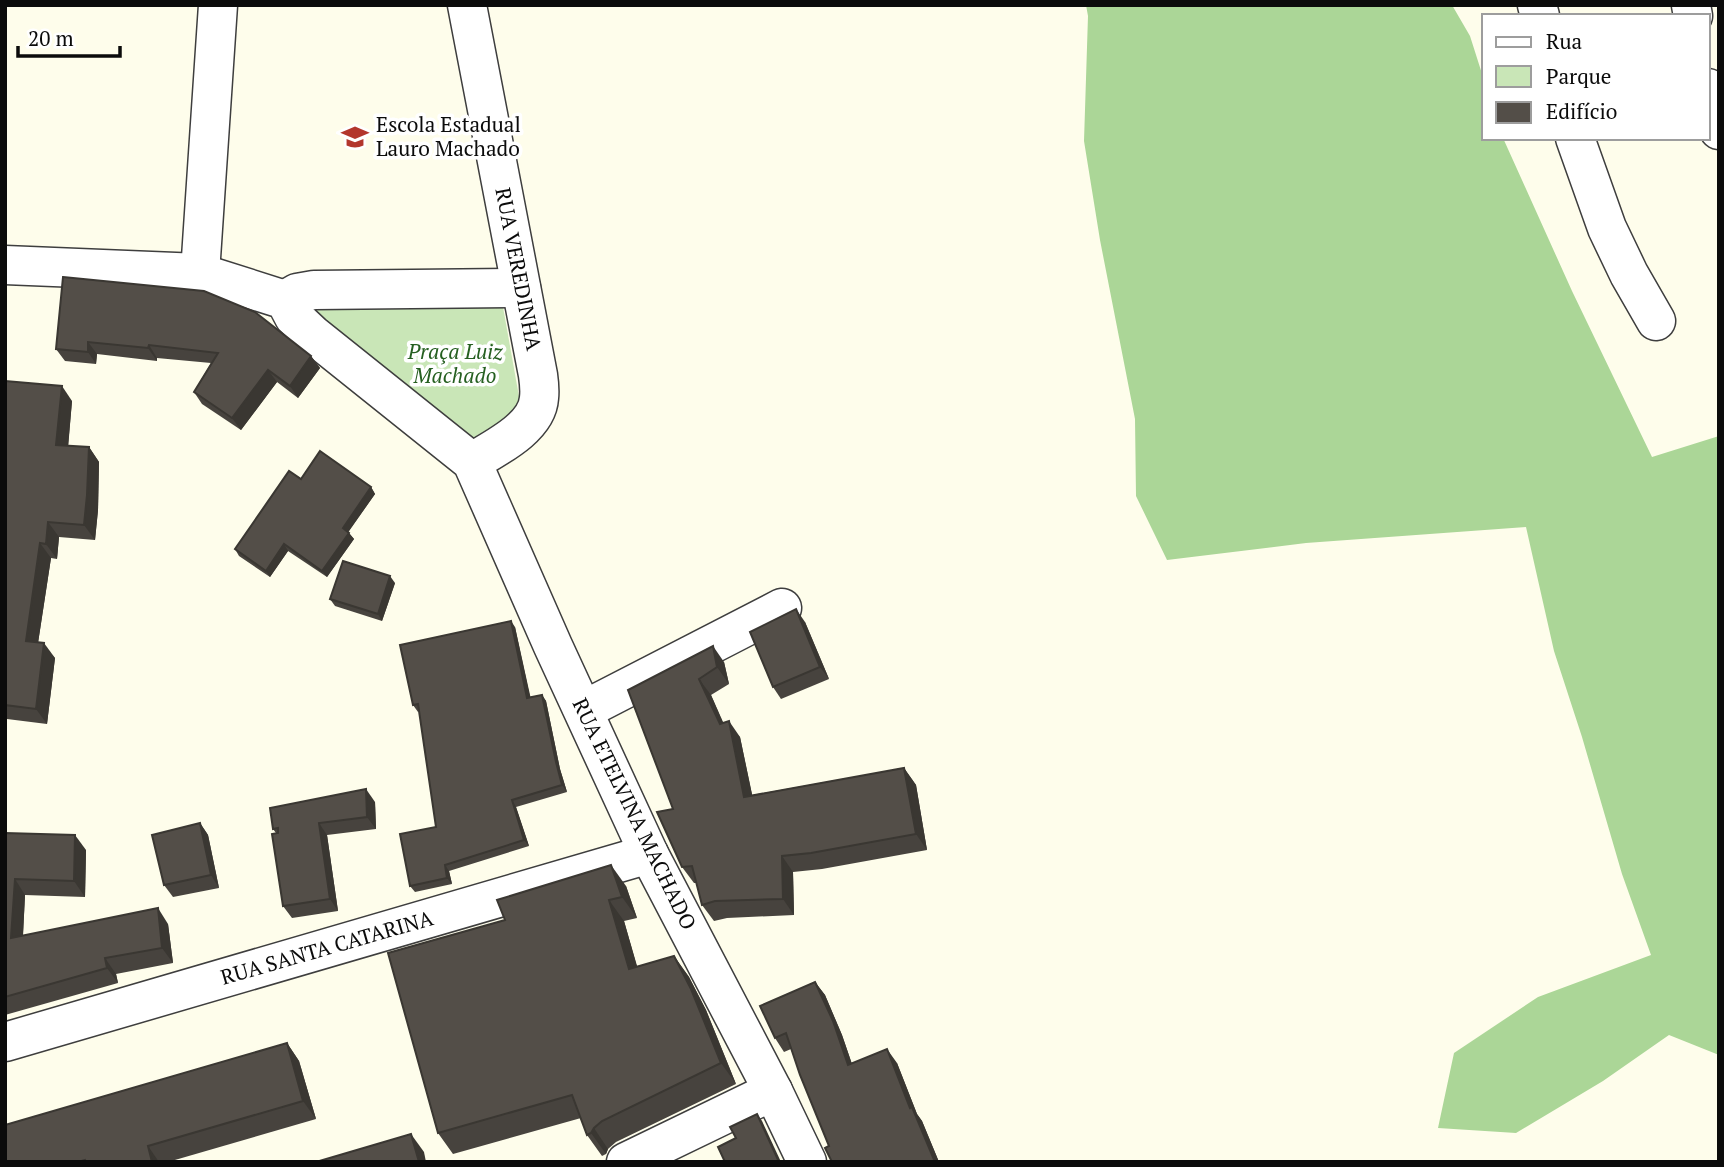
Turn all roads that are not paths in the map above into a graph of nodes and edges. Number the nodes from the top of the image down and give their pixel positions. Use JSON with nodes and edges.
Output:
{"nodes":[{"id":1,"x":218,"y":5,"type":"edge"},
{"id":2,"x":467,"y":5,"type":"edge"},
{"id":3,"x":1710,"y":96,"type":"edge"},
{"id":4,"x":1719,"y":130,"type":"edge"},
{"id":5,"x":1576,"y":140,"type":"edge"},
{"id":6,"x":5,"y":265,"type":"edge"},
{"id":7,"x":200,"y":273,"type":"junction"},
{"id":8,"x":521,"y":288,"type":"junction"},
{"id":9,"x":285,"y":300,"type":"junction"},
{"id":10,"x":1656,"y":321,"type":"dead end"},
{"id":11,"x":472,"y":462,"type":"junction"},
{"id":12,"x":782,"y":608,"type":"dead end"},
{"id":13,"x":584,"y":710,"type":"junction"},
{"id":14,"x":649,"y":854,"type":"junction"},
{"id":15,"x":5,"y":1042,"type":"edge"},
{"id":16,"x":774,"y":1091,"type":"junction"},
{"id":17,"x":626,"y":1162,"type":"edge"},
{"id":18,"x":807,"y":1162,"type":"edge"}],
"edges":[{"from":1,"to":7,"type":"street"},
{"from":2,"to":8,"type":"street","name":"RUA VEREDINHA"},
{"from":3,"to":4,"type":"street"},
{"from":5,"to":10,"type":"street"},
{"from":6,"to":7,"type":"street"},
{"from":7,"to":9,"type":"street"},
{"from":8,"to":9,"type":"street"},
{"from":8,"to":11,"type":"street","name":"RUA VEREDINHA"},
{"from":9,"to":11,"type":"street"},
{"from":11,"to":13,"type":"street","name":"RUA ETELVINA MACHADO"},
{"from":12,"to":13,"type":"street"},
{"from":13,"to":14,"type":"street","name":"RUA ETELVINA MACHADO"},
{"from":14,"to":15,"type":"street","name":"RUA SANTA CATARINA"},
{"from":14,"to":16,"type":"street","name":"RUA ETELVINA MACHADO"},
{"from":16,"to":17,"type":"street"},
{"from":16,"to":18,"type":"street","name":"RUA ETELVINA MACHADO"}]}
